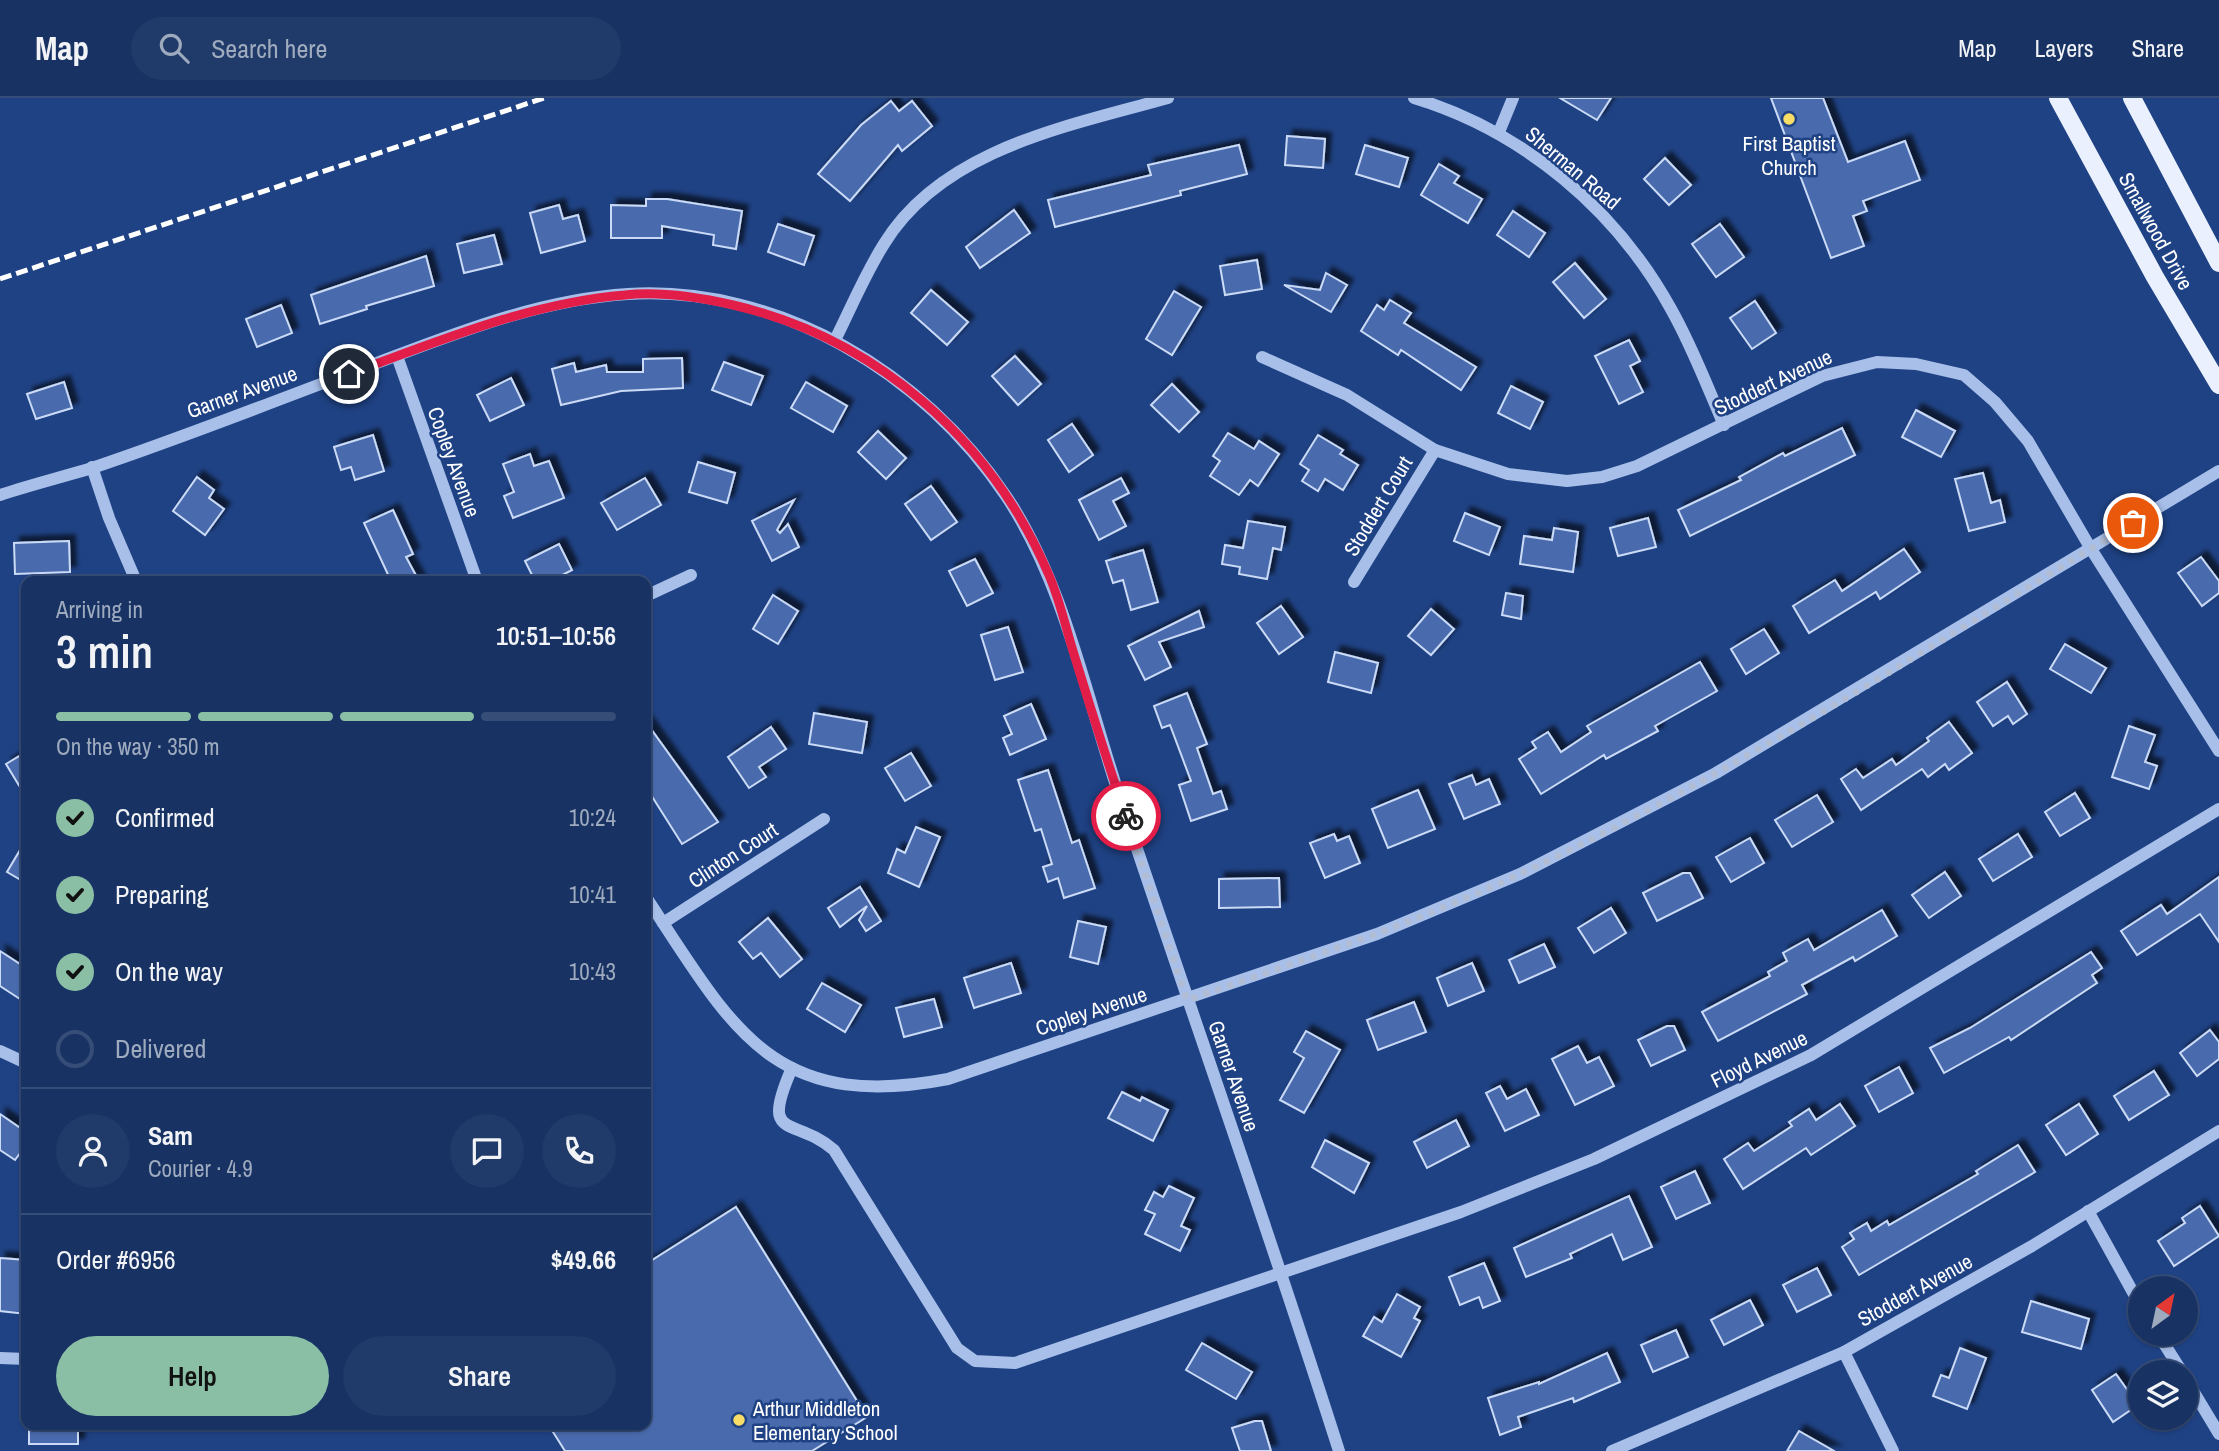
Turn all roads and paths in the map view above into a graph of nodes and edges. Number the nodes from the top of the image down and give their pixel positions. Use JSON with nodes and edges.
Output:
{"nodes":[{"id":1,"x":1168,"y":98,"type":"edge"},
{"id":2,"x":1414,"y":98,"type":"edge"},
{"id":3,"x":1513,"y":98,"type":"edge"},
{"id":4,"x":2058,"y":98,"type":"edge"},
{"id":5,"x":2132,"y":98,"type":"edge"},
{"id":6,"x":1499,"y":132,"type":"junction"},
{"id":7,"x":2219,"y":263,"type":"edge"},
{"id":8,"x":835,"y":340,"type":"junction"},
{"id":9,"x":397,"y":356,"type":"junction"},
{"id":10,"x":1262,"y":357,"type":"dead end"},
{"id":11,"x":2219,"y":385,"type":"edge"},
{"id":12,"x":1724,"y":425,"type":"junction"},
{"id":13,"x":1435,"y":450,"type":"junction"},
{"id":14,"x":92,"y":467,"type":"junction"},
{"id":15,"x":2219,"y":471,"type":"edge"},
{"id":16,"x":0,"y":495,"type":"edge"},
{"id":17,"x":2091,"y":549,"type":"junction"},
{"id":18,"x":691,"y":575,"type":"dead end"},
{"id":19,"x":134,"y":576,"type":"edge"},
{"id":20,"x":475,"y":576,"type":"edge"},
{"id":21,"x":1354,"y":582,"type":"dead end"},
{"id":22,"x":651,"y":594,"type":"edge"},
{"id":23,"x":2219,"y":751,"type":"edge"},
{"id":24,"x":2219,"y":809,"type":"edge"},
{"id":25,"x":824,"y":819,"type":"dead end"},
{"id":26,"x":651,"y":905,"type":"edge"},
{"id":27,"x":663,"y":923,"type":"junction"},
{"id":28,"x":1187,"y":1000,"type":"junction"},
{"id":29,"x":0,"y":1051,"type":"edge"},
{"id":30,"x":21,"y":1061,"type":"edge"},
{"id":31,"x":792,"y":1068,"type":"junction"},
{"id":32,"x":2219,"y":1130,"type":"edge"},
{"id":33,"x":2088,"y":1211,"type":"junction"},
{"id":34,"x":1282,"y":1275,"type":"junction"},
{"id":35,"x":2128,"y":1283,"type":"edge"},
{"id":36,"x":1844,"y":1352,"type":"junction"},
{"id":37,"x":0,"y":1358,"type":"edge"},
{"id":38,"x":21,"y":1359,"type":"edge"},
{"id":39,"x":2198,"y":1399,"type":"edge"},
{"id":40,"x":2219,"y":1434,"type":"edge"},
{"id":41,"x":1339,"y":1451,"type":"edge"},
{"id":42,"x":1612,"y":1451,"type":"edge"},
{"id":43,"x":1893,"y":1451,"type":"edge"}],
"edges":[{"from":1,"to":8,"type":"street"},
{"from":2,"to":6,"type":"street","name":"Sherman Road"},
{"from":3,"to":6,"type":"street"},
{"from":4,"to":11,"type":"main road","name":"Smallwood Drive"},
{"from":5,"to":7,"type":"main road","name":"Smallwood Drive"},
{"from":6,"to":12,"type":"street","name":"Sherman Road"},
{"from":8,"to":9,"type":"street","name":"Garner Avenue"},
{"from":8,"to":28,"type":"street","name":"Garner Avenue"},
{"from":9,"to":14,"type":"street","name":"Garner Avenue"},
{"from":9,"to":20,"type":"street","name":"Copley Avenue"},
{"from":10,"to":13,"type":"street","name":"Stoddert Avenue"},
{"from":12,"to":13,"type":"street","name":"Stoddert Avenue"},
{"from":12,"to":17,"type":"street","name":"Stoddert Avenue"},
{"from":13,"to":21,"type":"street","name":"Stoddert Court"},
{"from":14,"to":16,"type":"street","name":"Garner Avenue"},
{"from":14,"to":19,"type":"street"},
{"from":15,"to":17,"type":"street","name":"Copley Avenue"},
{"from":17,"to":23,"type":"street","name":"Stoddert Avenue"},
{"from":17,"to":28,"type":"street","name":"Copley Avenue"},
{"from":18,"to":22,"type":"street"},
{"from":24,"to":34,"type":"street","name":"Floyd Avenue"},
{"from":25,"to":27,"type":"street","name":"Clinton Court"},
{"from":26,"to":27,"type":"street","name":"Copley Avenue"},
{"from":27,"to":31,"type":"street","name":"Copley Avenue"},
{"from":28,"to":31,"type":"street","name":"Copley Avenue"},
{"from":28,"to":34,"type":"street","name":"Garner Avenue"},
{"from":29,"to":30,"type":"street"},
{"from":31,"to":34,"type":"street","name":"Floyd Avenue"},
{"from":32,"to":33,"type":"street","name":"Stoddert Avenue"},
{"from":33,"to":35,"type":"street"},
{"from":33,"to":36,"type":"street","name":"Stoddert Avenue"},
{"from":34,"to":41,"type":"street","name":"Garner Avenue"},
{"from":36,"to":42,"type":"street","name":"Stoddert Avenue"},
{"from":36,"to":43,"type":"street"},
{"from":37,"to":38,"type":"street"},
{"from":39,"to":40,"type":"street"}]}
